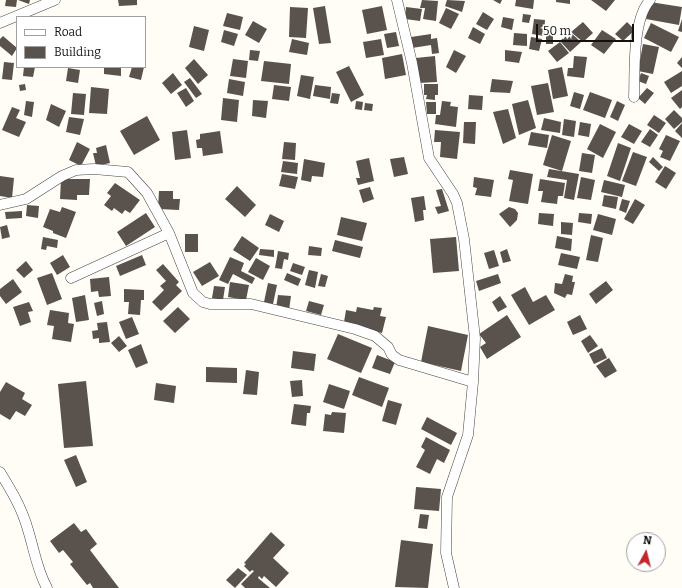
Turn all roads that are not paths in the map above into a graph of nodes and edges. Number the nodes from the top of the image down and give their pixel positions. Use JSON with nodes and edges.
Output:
{"nodes":[{"id":1,"x":55,"y":0,"type":"edge"},
{"id":2,"x":397,"y":0,"type":"edge"},
{"id":3,"x":650,"y":0,"type":"edge"},
{"id":4,"x":16,"y":16,"type":"edge"},
{"id":5,"x":17,"y":16,"type":"edge"},
{"id":6,"x":0,"y":23,"type":"edge"},
{"id":7,"x":634,"y":97,"type":"dead end"},
{"id":8,"x":0,"y":205,"type":"edge"},
{"id":9,"x":169,"y":233,"type":"junction"},
{"id":10,"x":71,"y":278,"type":"dead end"},
{"id":11,"x":473,"y":382,"type":"junction"},
{"id":12,"x":0,"y":472,"type":"edge"},
{"id":13,"x":47,"y":588,"type":"edge"},
{"id":14,"x":454,"y":588,"type":"edge"}],
"edges":[{"from":1,"to":5,"type":"street"},
{"from":2,"to":11,"type":"street"},
{"from":3,"to":7,"type":"street"},
{"from":4,"to":6,"type":"street"},
{"from":8,"to":9,"type":"street"},
{"from":9,"to":10,"type":"street"},
{"from":9,"to":11,"type":"street"},
{"from":11,"to":14,"type":"street"},
{"from":12,"to":13,"type":"street"}]}
